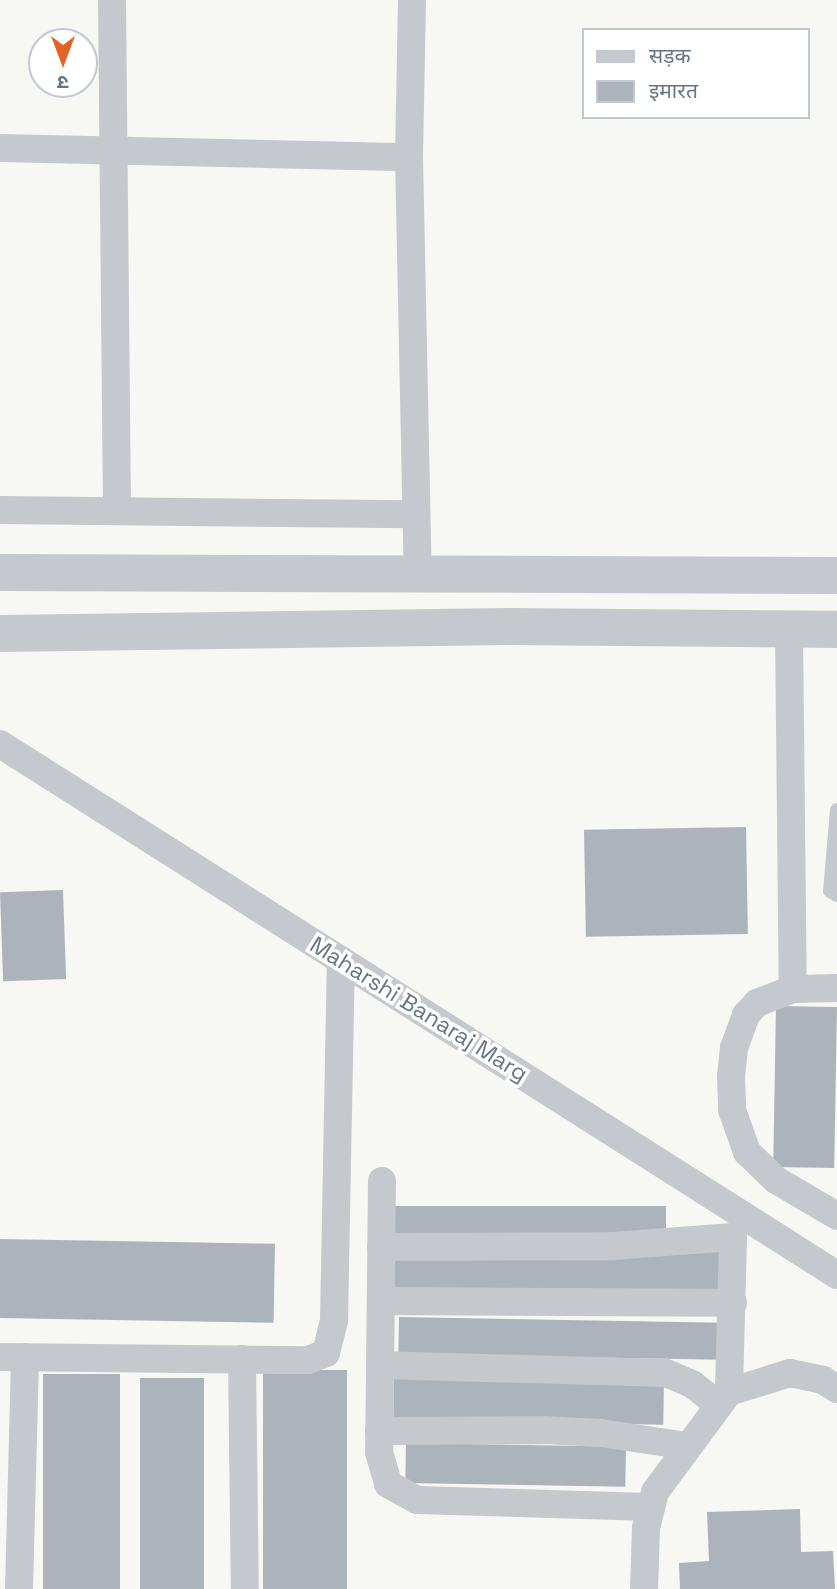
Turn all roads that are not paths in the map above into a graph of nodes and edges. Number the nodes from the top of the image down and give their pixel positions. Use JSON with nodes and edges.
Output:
{"nodes":[{"id":1,"x":112,"y":0,"type":"edge"},
{"id":2,"x":412,"y":0,"type":"edge"},
{"id":3,"x":0,"y":148,"type":"edge"},
{"id":4,"x":113,"y":148,"type":"junction"},
{"id":5,"x":409,"y":157,"type":"junction"},
{"id":6,"x":117,"y":509,"type":"junction"},
{"id":7,"x":0,"y":510,"type":"edge"},
{"id":8,"x":414,"y":514,"type":"junction"},
{"id":9,"x":0,"y":572,"type":"edge"},
{"id":10,"x":837,"y":575,"type":"edge"},
{"id":11,"x":418,"y":576,"type":"junction"},
{"id":12,"x":789,"y":629,"type":"junction"},
{"id":13,"x":837,"y":629,"type":"edge"},
{"id":14,"x":0,"y":633,"type":"edge"},
{"id":15,"x":0,"y":744,"type":"edge"},
{"id":16,"x":837,"y":810,"type":"edge"},
{"id":17,"x":837,"y":895,"type":"edge"},
{"id":18,"x":341,"y":960,"type":"junction"},
{"id":19,"x":837,"y":988,"type":"edge"},
{"id":20,"x":793,"y":989,"type":"junction"},
{"id":21,"x":382,"y":1181,"type":"dead end"},
{"id":22,"x":834,"y":1212,"type":"edge"},
{"id":23,"x":381,"y":1247,"type":"junction"},
{"id":24,"x":837,"y":1275,"type":"edge"},
{"id":25,"x":381,"y":1300,"type":"junction"},
{"id":26,"x":733,"y":1303,"type":"junction"},
{"id":27,"x":12,"y":1357,"type":"edge"},
{"id":28,"x":242,"y":1359,"type":"junction"},
{"id":29,"x":380,"y":1365,"type":"junction"},
{"id":30,"x":837,"y":1389,"type":"edge"},
{"id":31,"x":724,"y":1399,"type":"junction"},
{"id":32,"x":379,"y":1431,"type":"junction"},
{"id":33,"x":687,"y":1446,"type":"junction"},
{"id":34,"x":651,"y":1507,"type":"junction"},
{"id":35,"x":19,"y":1589,"type":"edge"},
{"id":36,"x":245,"y":1589,"type":"edge"},
{"id":37,"x":644,"y":1589,"type":"edge"}],
"edges":[{"from":1,"to":4,"type":"street"},
{"from":2,"to":5,"type":"street"},
{"from":3,"to":4,"type":"street"},
{"from":4,"to":5,"type":"street"},
{"from":4,"to":6,"type":"street"},
{"from":5,"to":8,"type":"street"},
{"from":6,"to":7,"type":"street"},
{"from":6,"to":8,"type":"street"},
{"from":8,"to":11,"type":"street"},
{"from":9,"to":11,"type":"street"},
{"from":10,"to":11,"type":"street"},
{"from":12,"to":13,"type":"street"},
{"from":12,"to":14,"type":"street"},
{"from":12,"to":20,"type":"street"},
{"from":15,"to":18,"type":"street","name":"Maharshi Banaraj Marg"},
{"from":16,"to":17,"type":"lane"},
{"from":18,"to":24,"type":"street","name":"Maharshi Banaraj Marg"},
{"from":18,"to":28,"type":"street"},
{"from":19,"to":20,"type":"street"},
{"from":20,"to":22,"type":"street"},
{"from":21,"to":23,"type":"street"},
{"from":23,"to":25,"type":"street"},
{"from":23,"to":26,"type":"street"},
{"from":25,"to":26,"type":"street"},
{"from":25,"to":29,"type":"street"},
{"from":26,"to":31,"type":"street"},
{"from":27,"to":28,"type":"street"},
{"from":27,"to":35,"type":"street"},
{"from":28,"to":36,"type":"street"},
{"from":29,"to":31,"type":"street"},
{"from":29,"to":32,"type":"street"},
{"from":30,"to":31,"type":"street"},
{"from":31,"to":33,"type":"street"},
{"from":32,"to":33,"type":"street"},
{"from":32,"to":34,"type":"street"},
{"from":33,"to":34,"type":"street"},
{"from":34,"to":37,"type":"street"}]}
